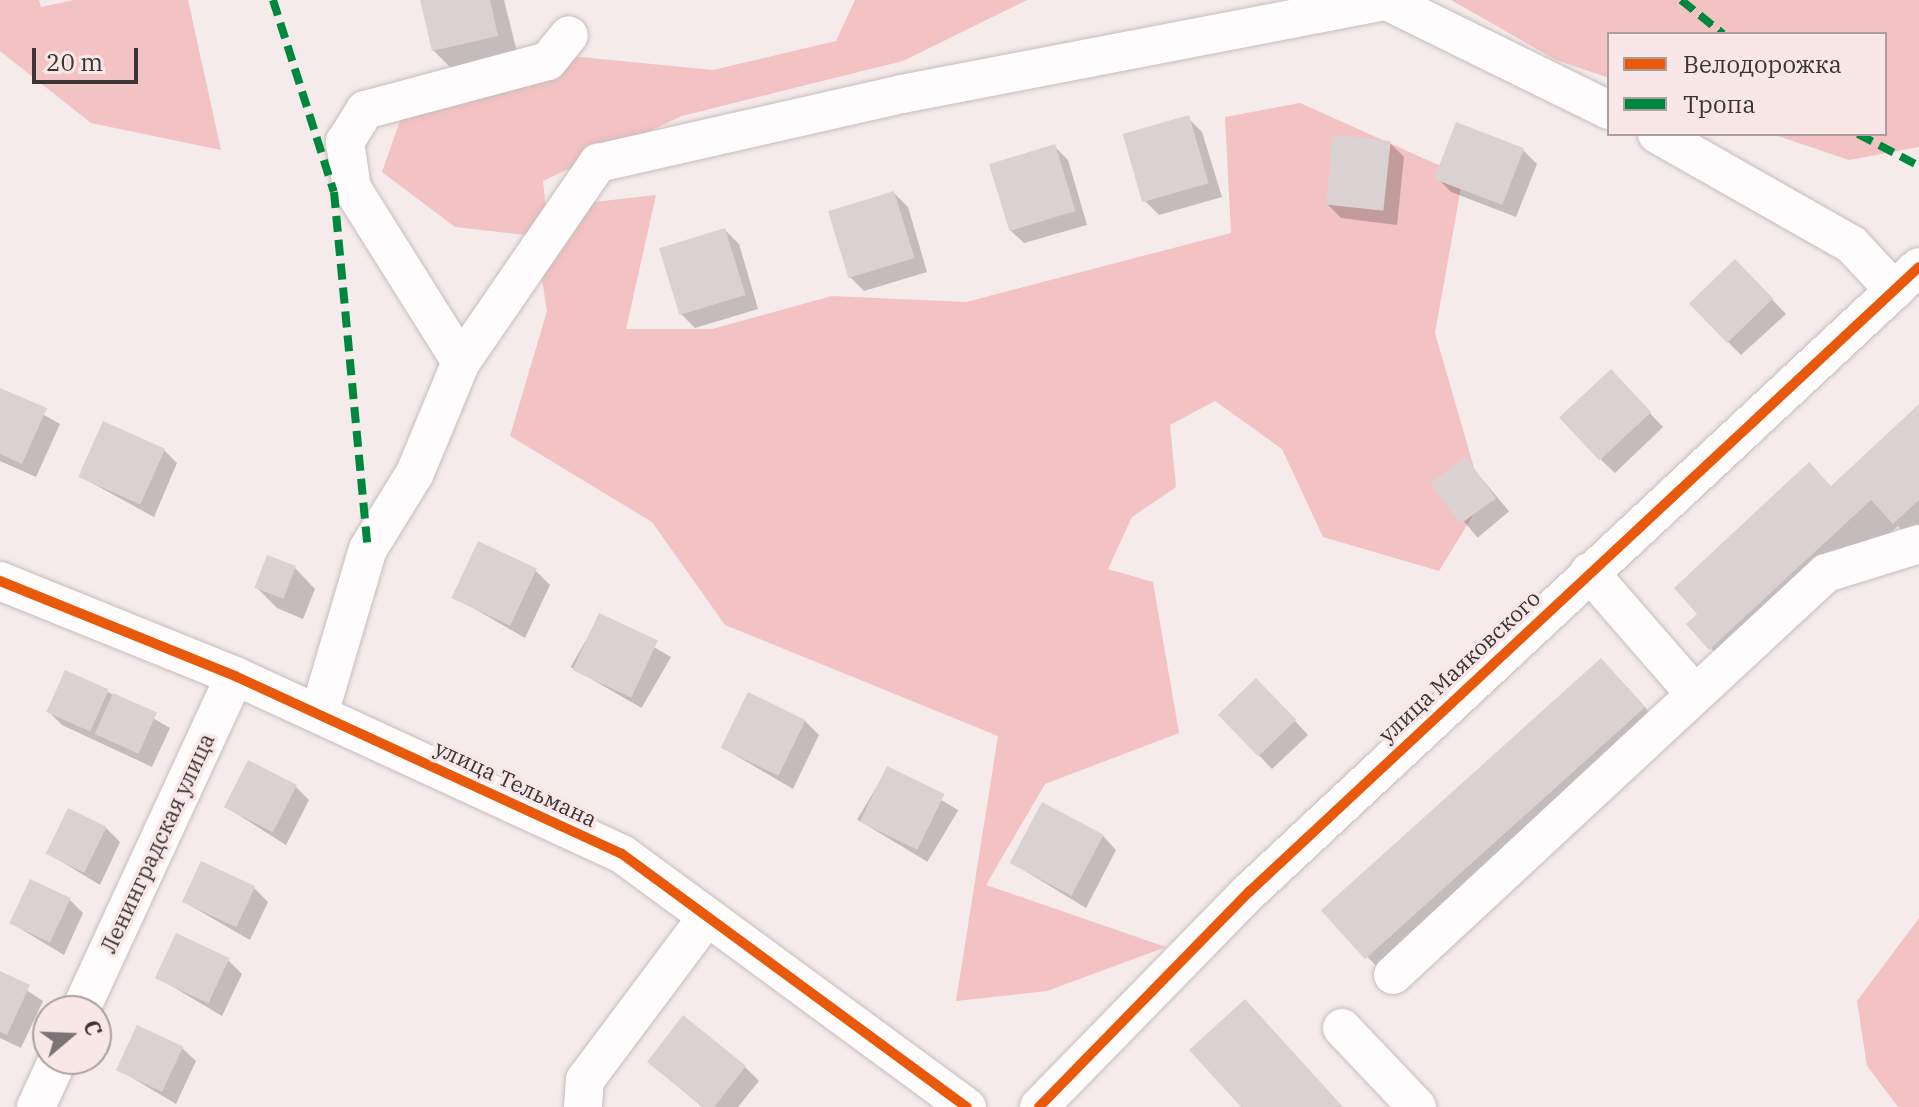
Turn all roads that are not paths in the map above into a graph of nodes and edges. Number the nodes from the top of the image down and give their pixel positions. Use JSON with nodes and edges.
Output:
{"nodes":[{"id":1,"x":569,"y":35,"type":"dead end"},
{"id":2,"x":1607,"y":109,"type":"edge"},
{"id":3,"x":1661,"y":136,"type":"edge"},
{"id":4,"x":1906,"y":278,"type":"edge"},
{"id":5,"x":461,"y":362,"type":"junction"},
{"id":6,"x":1919,"y":544,"type":"edge"},
{"id":7,"x":1589,"y":572,"type":"junction"},
{"id":8,"x":0,"y":581,"type":"edge"},
{"id":9,"x":235,"y":676,"type":"junction"},
{"id":10,"x":1694,"y":693,"type":"junction"},
{"id":11,"x":319,"y":714,"type":"junction"},
{"id":12,"x":707,"y":917,"type":"junction"},
{"id":13,"x":1393,"y":975,"type":"dead end"},
{"id":14,"x":87,"y":995,"type":"edge"},
{"id":15,"x":1342,"y":1028,"type":"dead end"},
{"id":16,"x":51,"y":1075,"type":"edge"},
{"id":17,"x":36,"y":1107,"type":"edge"},
{"id":18,"x":583,"y":1107,"type":"edge"},
{"id":19,"x":967,"y":1107,"type":"edge"},
{"id":20,"x":1039,"y":1107,"type":"edge"},
{"id":21,"x":1417,"y":1107,"type":"edge"}],
"edges":[{"from":1,"to":5,"type":"street"},
{"from":2,"to":5,"type":"street"},
{"from":3,"to":4,"type":"street"},
{"from":4,"to":7,"type":"street","name":"улица Маяковского"},
{"from":5,"to":11,"type":"street"},
{"from":6,"to":10,"type":"street"},
{"from":7,"to":10,"type":"street"},
{"from":7,"to":20,"type":"street","name":"улица Маяковского"},
{"from":8,"to":9,"type":"street","name":"улица Тельмана"},
{"from":9,"to":11,"type":"street","name":"улица Тельмана"},
{"from":9,"to":14,"type":"street","name":"Ленинградская улица"},
{"from":10,"to":13,"type":"street"},
{"from":11,"to":12,"type":"street","name":"улица Тельмана"},
{"from":12,"to":18,"type":"street"},
{"from":12,"to":19,"type":"street","name":"улица Тельмана"},
{"from":15,"to":21,"type":"street"},
{"from":16,"to":17,"type":"street"}]}
